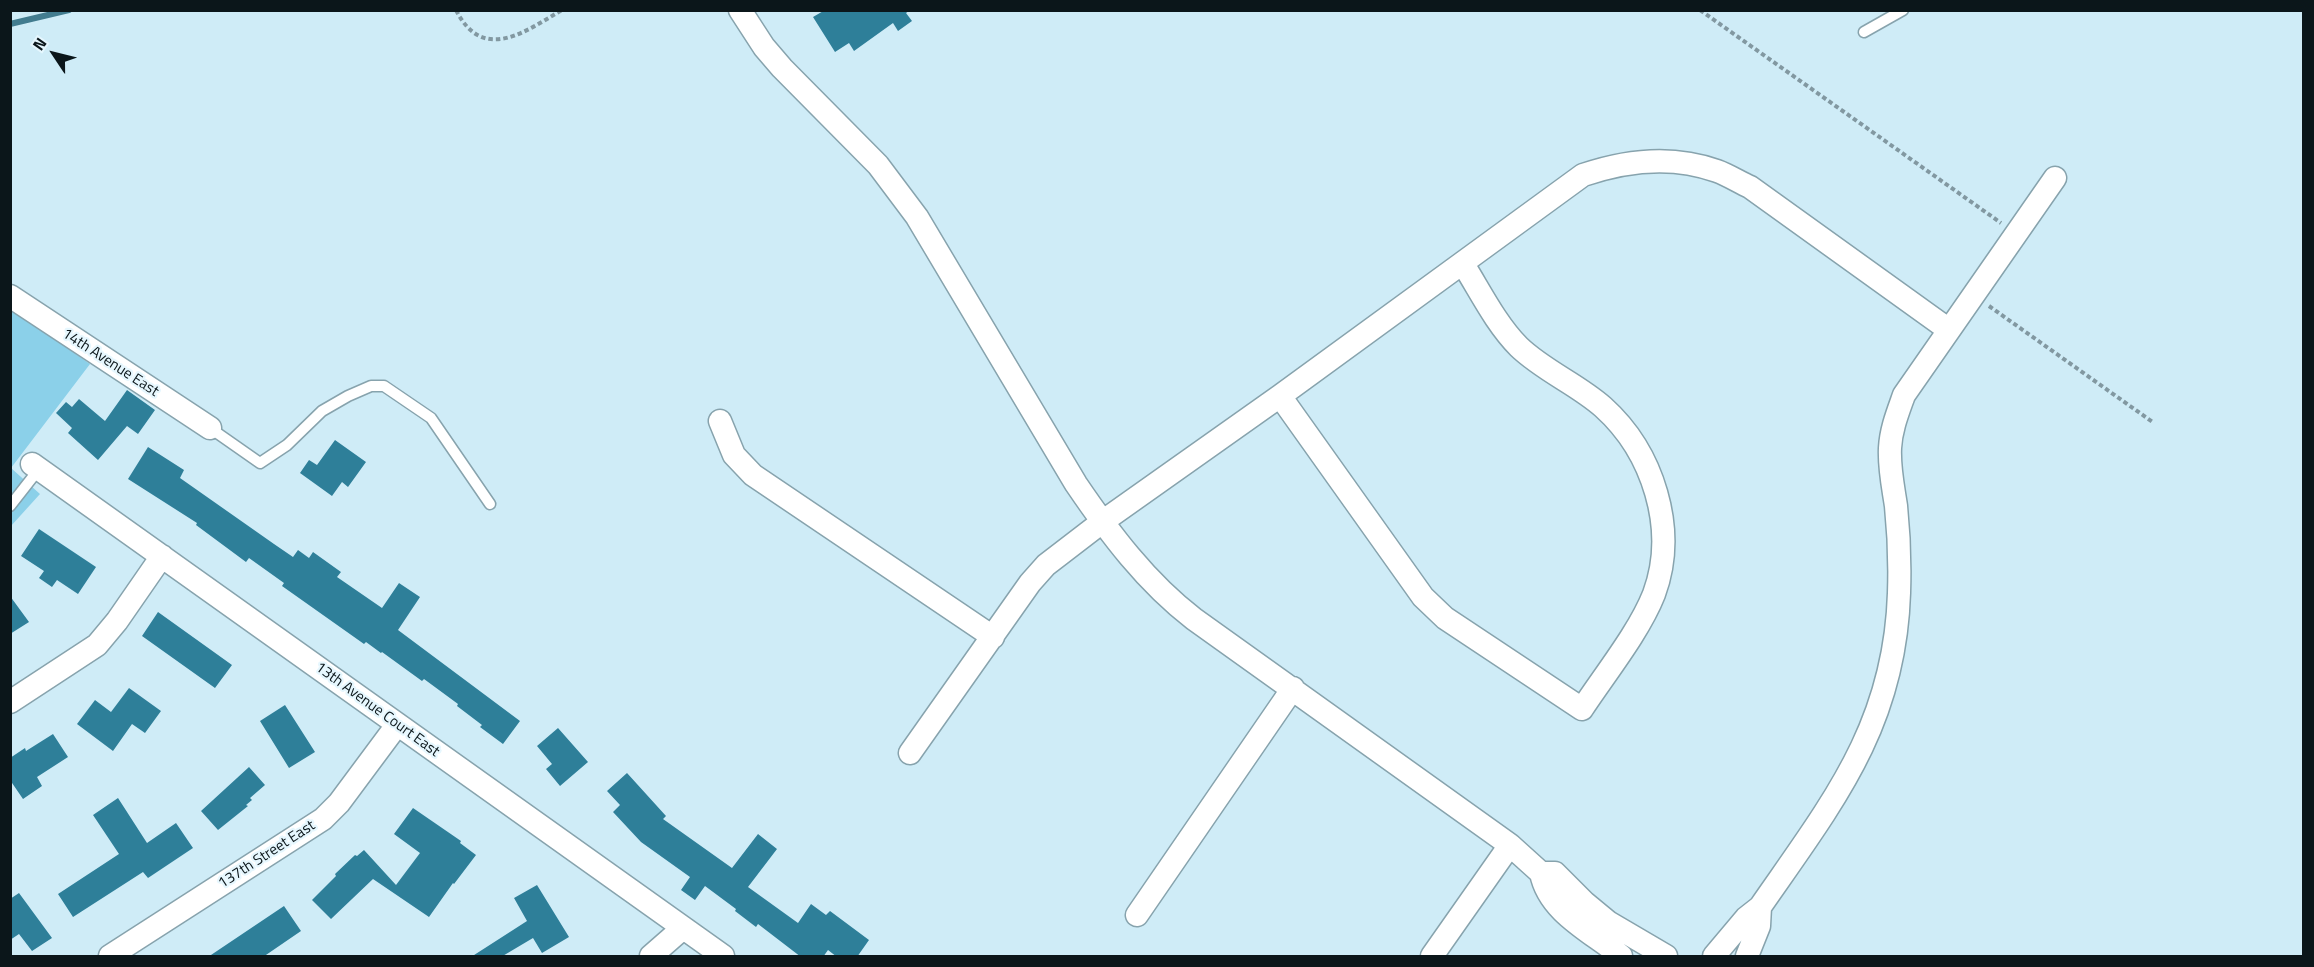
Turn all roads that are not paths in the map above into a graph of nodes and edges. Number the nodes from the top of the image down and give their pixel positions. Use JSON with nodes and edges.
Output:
{"nodes":[{"id":1,"x":1903,"y":10,"type":"edge"},
{"id":2,"x":746,"y":13,"type":"edge"},
{"id":3,"x":1864,"y":33,"type":"dead end"},
{"id":4,"x":2055,"y":178,"type":"dead end"},
{"id":5,"x":1462,"y":264,"type":"junction"},
{"id":6,"x":10,"y":296,"type":"edge"},
{"id":7,"x":1949,"y":330,"type":"junction"},
{"id":8,"x":1280,"y":396,"type":"junction"},
{"id":9,"x":720,"y":421,"type":"dead end"},
{"id":10,"x":210,"y":428,"type":"joint"},
{"id":11,"x":35,"y":466,"type":"joint"},
{"id":12,"x":490,"y":504,"type":"dead end"},
{"id":13,"x":10,"y":506,"type":"edge"},
{"id":14,"x":1102,"y":522,"type":"junction"},
{"id":15,"x":162,"y":556,"type":"junction"},
{"id":16,"x":993,"y":637,"type":"junction"},
{"id":17,"x":1293,"y":688,"type":"junction"},
{"id":18,"x":10,"y":702,"type":"edge"},
{"id":19,"x":397,"y":725,"type":"junction"},
{"id":20,"x":910,"y":753,"type":"dead end"},
{"id":21,"x":1510,"y":845,"type":"junction"},
{"id":22,"x":1541,"y":873,"type":"junction"},
{"id":23,"x":1760,"y":907,"type":"junction"},
{"id":24,"x":1137,"y":915,"type":"dead end"},
{"id":25,"x":683,"y":928,"type":"junction"},
{"id":26,"x":110,"y":957,"type":"edge"},
{"id":27,"x":651,"y":957,"type":"edge"},
{"id":28,"x":723,"y":957,"type":"edge"},
{"id":29,"x":1432,"y":957,"type":"edge"},
{"id":30,"x":1621,"y":957,"type":"edge"},
{"id":31,"x":1666,"y":957,"type":"edge"},
{"id":32,"x":1714,"y":957,"type":"edge"},
{"id":33,"x":1747,"y":957,"type":"edge"}],
"edges":[{"from":1,"to":3,"type":"lane"},
{"from":2,"to":14,"type":"street"},
{"from":4,"to":7,"type":"street"},
{"from":5,"to":7,"type":"street"},
{"from":5,"to":8,"type":"street"},
{"from":5,"to":8,"type":"street"},
{"from":6,"to":10,"type":"street","name":"14th Avenue East"},
{"from":7,"to":23,"type":"street"},
{"from":8,"to":14,"type":"street"},
{"from":9,"to":16,"type":"street"},
{"from":10,"to":12,"type":"lane"},
{"from":11,"to":13,"type":"lane"},
{"from":11,"to":15,"type":"street","name":"13th Avenue Court East"},
{"from":14,"to":16,"type":"street"},
{"from":14,"to":17,"type":"street"},
{"from":15,"to":18,"type":"street"},
{"from":15,"to":19,"type":"street","name":"13th Avenue Court East"},
{"from":16,"to":20,"type":"street"},
{"from":17,"to":21,"type":"street"},
{"from":17,"to":24,"type":"street"},
{"from":19,"to":25,"type":"street","name":"13th Avenue Court East"},
{"from":19,"to":26,"type":"street","name":"137th Street East"},
{"from":21,"to":22,"type":"street"},
{"from":21,"to":29,"type":"street"},
{"from":22,"to":30,"type":"street"},
{"from":22,"to":31,"type":"street"},
{"from":23,"to":32,"type":"street"},
{"from":23,"to":33,"type":"street"},
{"from":25,"to":27,"type":"street"},
{"from":25,"to":28,"type":"street","name":"13th Avenue Court East"}]}
